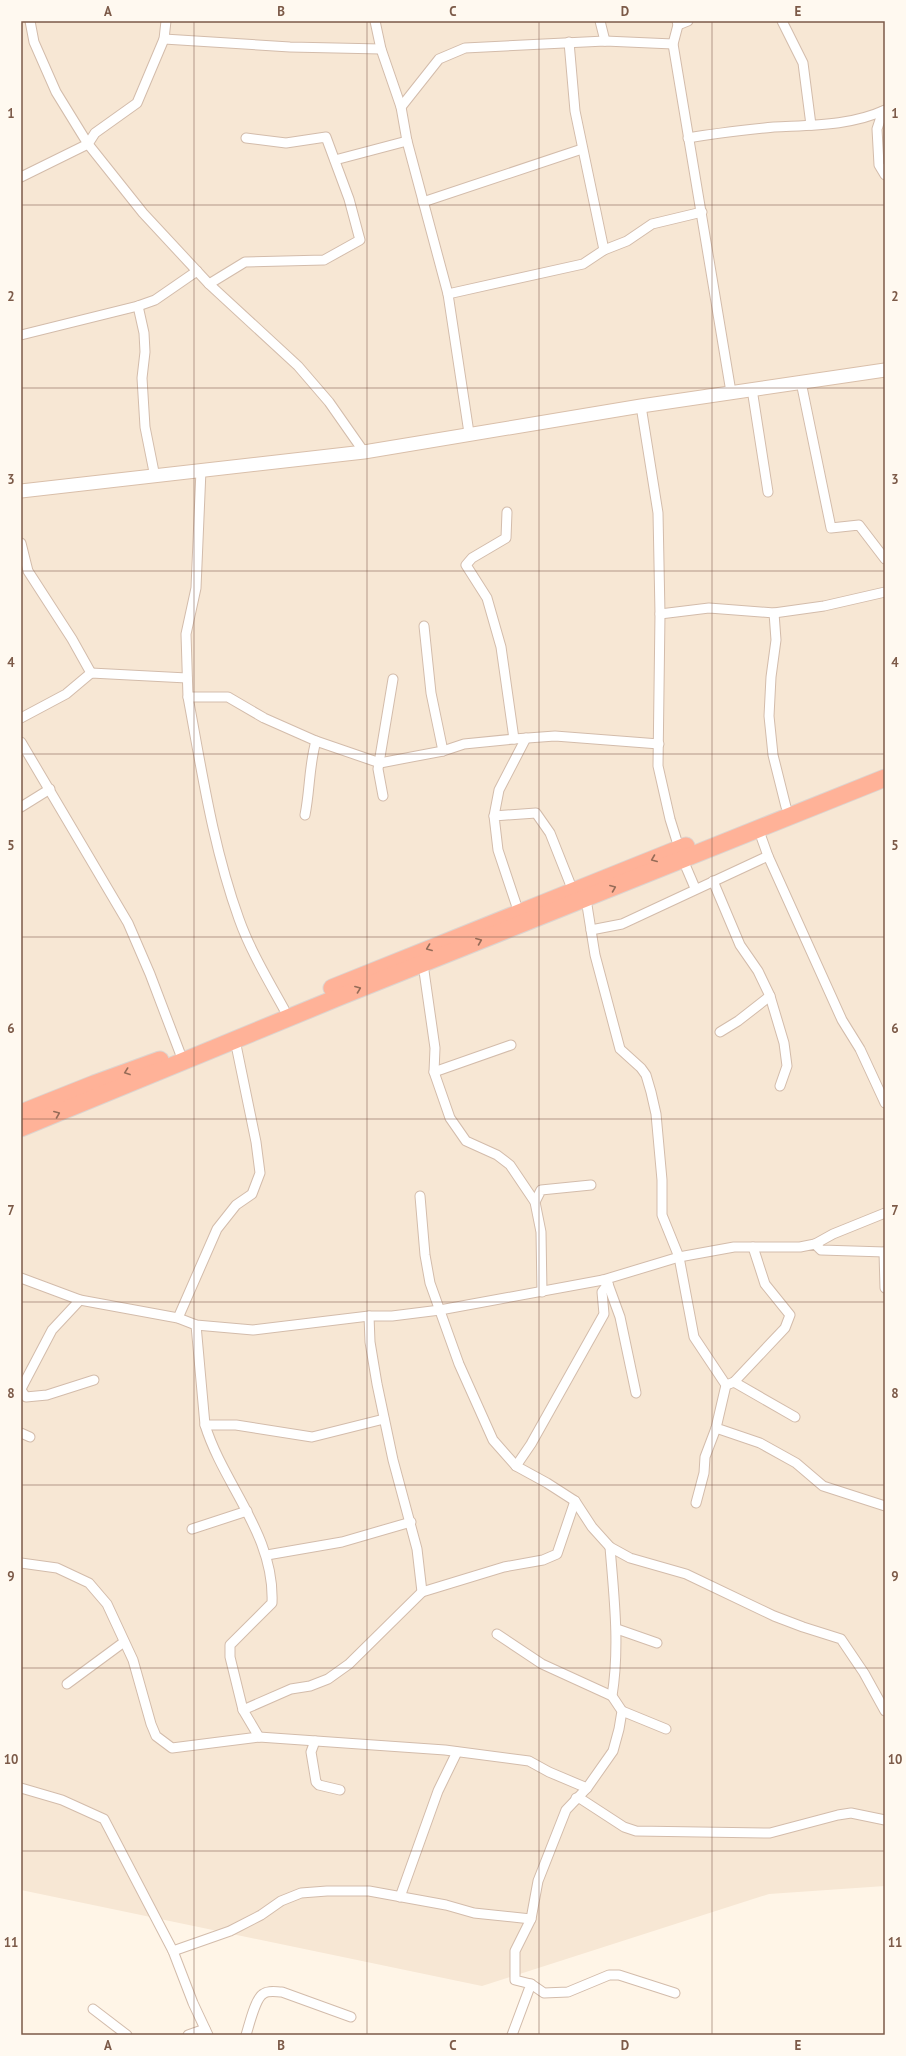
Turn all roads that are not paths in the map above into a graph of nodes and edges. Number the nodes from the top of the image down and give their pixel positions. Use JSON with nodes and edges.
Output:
{"nodes":[{"id":1,"x":30,"y":21,"type":"edge"},
{"id":2,"x":166,"y":21,"type":"edge"},
{"id":3,"x":375,"y":21,"type":"edge"},
{"id":4,"x":600,"y":21,"type":"edge"},
{"id":5,"x":688,"y":21,"type":"edge"},
{"id":6,"x":782,"y":21,"type":"edge"},
{"id":7,"x":677,"y":23,"type":"edge"},
{"id":8,"x":21,"y":34,"type":"edge"},
{"id":9,"x":31,"y":34,"type":"junction"},
{"id":10,"x":164,"y":39,"type":"junction"},
{"id":11,"x":605,"y":41,"type":"junction"},
{"id":12,"x":569,"y":42,"type":"junction"},
{"id":13,"x":673,"y":44,"type":"junction"},
{"id":14,"x":381,"y":49,"type":"junction"},
{"id":15,"x":401,"y":107,"type":"junction"},
{"id":16,"x":884,"y":110,"type":"edge"},
{"id":17,"x":810,"y":125,"type":"junction"},
{"id":18,"x":246,"y":138,"type":"dead end"},
{"id":19,"x":688,"y":138,"type":"junction"},
{"id":20,"x":407,"y":140,"type":"junction"},
{"id":21,"x":88,"y":144,"type":"junction"},
{"id":22,"x":582,"y":149,"type":"junction"},
{"id":23,"x":335,"y":160,"type":"junction"},
{"id":24,"x":885,"y":175,"type":"edge"},
{"id":25,"x":21,"y":177,"type":"edge"},
{"id":26,"x":423,"y":202,"type":"junction"},
{"id":27,"x":702,"y":212,"type":"junction"},
{"id":28,"x":604,"y":250,"type":"junction"},
{"id":29,"x":197,"y":271,"type":"junction"},
{"id":30,"x":209,"y":284,"type":"junction"},
{"id":31,"x":448,"y":294,"type":"junction"},
{"id":32,"x":138,"y":306,"type":"junction"},
{"id":33,"x":21,"y":335,"type":"edge"},
{"id":34,"x":885,"y":370,"type":"edge"},
{"id":35,"x":801,"y":382,"type":"junction"},
{"id":36,"x":752,"y":389,"type":"junction"},
{"id":37,"x":731,"y":392,"type":"junction"},
{"id":38,"x":641,"y":406,"type":"junction"},
{"id":39,"x":469,"y":434,"type":"junction"},
{"id":40,"x":364,"y":452,"type":"junction"},
{"id":41,"x":201,"y":470,"type":"junction"},
{"id":42,"x":155,"y":477,"type":"junction"},
{"id":43,"x":21,"y":491,"type":"edge"},
{"id":44,"x":768,"y":492,"type":"dead end"},
{"id":45,"x":507,"y":512,"type":"dead end"},
{"id":46,"x":21,"y":543,"type":"edge"},
{"id":47,"x":885,"y":559,"type":"edge"},
{"id":48,"x":885,"y":592,"type":"edge"},
{"id":49,"x":774,"y":613,"type":"junction"},
{"id":50,"x":660,"y":614,"type":"junction"},
{"id":51,"x":424,"y":626,"type":"dead end"},
{"id":52,"x":91,"y":673,"type":"junction"},
{"id":53,"x":187,"y":678,"type":"junction"},
{"id":54,"x":393,"y":679,"type":"dead end"},
{"id":55,"x":188,"y":697,"type":"junction"},
{"id":56,"x":21,"y":718,"type":"edge"},
{"id":57,"x":526,"y":738,"type":"junction"},
{"id":58,"x":514,"y":739,"type":"junction"},
{"id":59,"x":316,"y":741,"type":"junction"},
{"id":60,"x":21,"y":742,"type":"edge"},
{"id":61,"x":659,"y":744,"type":"junction"},
{"id":62,"x":443,"y":750,"type":"junction"},
{"id":63,"x":380,"y":763,"type":"junction"},
{"id":64,"x":885,"y":766,"type":"edge"},
{"id":65,"x":885,"y":778,"type":"edge"},
{"id":66,"x":50,"y":789,"type":"junction"},
{"id":67,"x":383,"y":796,"type":"dead end"},
{"id":68,"x":786,"y":807,"type":"junction"},
{"id":69,"x":21,"y":808,"type":"edge"},
{"id":70,"x":305,"y":815,"type":"dead end"},
{"id":71,"x":494,"y":816,"type":"junction"},
{"id":72,"x":758,"y":828,"type":"junction"},
{"id":73,"x":681,"y":854,"type":"junction"},
{"id":74,"x":768,"y":856,"type":"junction"},
{"id":75,"x":713,"y":881,"type":"junction"},
{"id":76,"x":695,"y":888,"type":"junction"},
{"id":77,"x":580,"y":895,"type":"junction"},
{"id":78,"x":520,"y":913,"type":"junction"},
{"id":79,"x":591,"y":930,"type":"junction"},
{"id":80,"x":424,"y":964,"type":"junction"},
{"id":81,"x":770,"y":996,"type":"junction"},
{"id":82,"x":284,"y":1009,"type":"junction"},
{"id":83,"x":720,"y":1032,"type":"dead end"},
{"id":84,"x":235,"y":1040,"type":"junction"},
{"id":85,"x":511,"y":1045,"type":"dead end"},
{"id":86,"x":180,"y":1053,"type":"junction"},
{"id":87,"x":434,"y":1072,"type":"junction"},
{"id":88,"x":780,"y":1086,"type":"dead end"},
{"id":89,"x":884,"y":1100,"type":"edge"},
{"id":90,"x":21,"y":1113,"type":"edge"},
{"id":91,"x":21,"y":1128,"type":"edge"},
{"id":92,"x":592,"y":1185,"type":"dead end"},
{"id":93,"x":420,"y":1196,"type":"dead end"},
{"id":94,"x":535,"y":1202,"type":"junction"},
{"id":95,"x":885,"y":1213,"type":"edge"},
{"id":96,"x":815,"y":1244,"type":"junction"},
{"id":97,"x":753,"y":1248,"type":"junction"},
{"id":98,"x":884,"y":1252,"type":"edge"},
{"id":99,"x":679,"y":1257,"type":"junction"},
{"id":100,"x":21,"y":1278,"type":"edge"},
{"id":101,"x":605,"y":1282,"type":"junction"},
{"id":102,"x":885,"y":1288,"type":"edge"},
{"id":103,"x":542,"y":1292,"type":"junction"},
{"id":104,"x":80,"y":1300,"type":"junction"},
{"id":105,"x":440,"y":1310,"type":"junction"},
{"id":106,"x":369,"y":1316,"type":"junction"},
{"id":107,"x":178,"y":1318,"type":"junction"},
{"id":108,"x":196,"y":1325,"type":"junction"},
{"id":109,"x":94,"y":1380,"type":"dead end"},
{"id":110,"x":730,"y":1384,"type":"junction"},
{"id":111,"x":21,"y":1389,"type":"edge"},
{"id":112,"x":636,"y":1392,"type":"dead end"},
{"id":113,"x":795,"y":1417,"type":"dead end"},
{"id":114,"x":384,"y":1419,"type":"junction"},
{"id":115,"x":205,"y":1425,"type":"junction"},
{"id":116,"x":716,"y":1428,"type":"junction"},
{"id":117,"x":21,"y":1433,"type":"edge"},
{"id":118,"x":30,"y":1437,"type":"dead end"},
{"id":119,"x":516,"y":1466,"type":"junction"},
{"id":120,"x":575,"y":1501,"type":"junction"},
{"id":121,"x":696,"y":1503,"type":"dead end"},
{"id":122,"x":885,"y":1506,"type":"edge"},
{"id":123,"x":247,"y":1511,"type":"junction"},
{"id":124,"x":411,"y":1522,"type":"junction"},
{"id":125,"x":192,"y":1529,"type":"dead end"},
{"id":126,"x":610,"y":1547,"type":"junction"},
{"id":127,"x":267,"y":1555,"type":"junction"},
{"id":128,"x":21,"y":1562,"type":"edge"},
{"id":129,"x":422,"y":1592,"type":"junction"},
{"id":130,"x":617,"y":1629,"type":"junction"},
{"id":131,"x":497,"y":1634,"type":"dead end"},
{"id":132,"x":124,"y":1642,"type":"junction"},
{"id":133,"x":657,"y":1643,"type":"dead end"},
{"id":134,"x":67,"y":1684,"type":"dead end"},
{"id":135,"x":612,"y":1696,"type":"junction"},
{"id":136,"x":243,"y":1710,"type":"junction"},
{"id":137,"x":622,"y":1711,"type":"junction"},
{"id":138,"x":885,"y":1711,"type":"edge"},
{"id":139,"x":666,"y":1730,"type":"dead end"},
{"id":140,"x":258,"y":1737,"type":"junction"},
{"id":141,"x":315,"y":1741,"type":"junction"},
{"id":142,"x":457,"y":1752,"type":"junction"},
{"id":143,"x":21,"y":1788,"type":"edge"},
{"id":144,"x":587,"y":1788,"type":"junction"},
{"id":145,"x":340,"y":1790,"type":"dead end"},
{"id":146,"x":576,"y":1798,"type":"junction"},
{"id":147,"x":885,"y":1820,"type":"edge"},
{"id":148,"x":400,"y":1898,"type":"junction"},
{"id":149,"x":531,"y":1919,"type":"junction"},
{"id":150,"x":173,"y":1951,"type":"junction"},
{"id":151,"x":531,"y":1984,"type":"junction"},
{"id":152,"x":675,"y":1993,"type":"dead end"},
{"id":153,"x":93,"y":2009,"type":"dead end"},
{"id":154,"x":351,"y":2017,"type":"dead end"},
{"id":155,"x":207,"y":2032,"type":"edge"},
{"id":156,"x":127,"y":2035,"type":"edge"},
{"id":157,"x":188,"y":2035,"type":"edge"},
{"id":158,"x":246,"y":2035,"type":"edge"},
{"id":159,"x":512,"y":2035,"type":"edge"}],
"edges":[{"from":1,"to":9,"type":"street"},
{"from":2,"to":10,"type":"street"},
{"from":3,"to":14,"type":"street"},
{"from":4,"to":11,"type":"street"},
{"from":5,"to":7,"type":"street"},
{"from":6,"to":17,"type":"street"},
{"from":7,"to":13,"type":"street"},
{"from":8,"to":9,"type":"street"},
{"from":9,"to":21,"type":"street"},
{"from":10,"to":14,"type":"street"},
{"from":10,"to":21,"type":"street"},
{"from":11,"to":12,"type":"street"},
{"from":11,"to":13,"type":"street"},
{"from":12,"to":15,"type":"street"},
{"from":12,"to":22,"type":"street"},
{"from":13,"to":19,"type":"street"},
{"from":14,"to":15,"type":"street"},
{"from":15,"to":20,"type":"street"},
{"from":16,"to":17,"type":"street"},
{"from":16,"to":24,"type":"street"},
{"from":17,"to":19,"type":"street"},
{"from":18,"to":23,"type":"street"},
{"from":19,"to":27,"type":"street"},
{"from":20,"to":23,"type":"street"},
{"from":20,"to":26,"type":"street"},
{"from":21,"to":25,"type":"street"},
{"from":21,"to":29,"type":"street"},
{"from":22,"to":26,"type":"street"},
{"from":22,"to":28,"type":"street"},
{"from":23,"to":30,"type":"street"},
{"from":26,"to":31,"type":"street"},
{"from":27,"to":28,"type":"street"},
{"from":27,"to":37,"type":"street"},
{"from":28,"to":31,"type":"street"},
{"from":29,"to":30,"type":"street"},
{"from":29,"to":32,"type":"street"},
{"from":30,"to":40,"type":"street"},
{"from":31,"to":39,"type":"street"},
{"from":32,"to":33,"type":"street"},
{"from":32,"to":42,"type":"street"},
{"from":34,"to":35,"type":"street"},
{"from":35,"to":36,"type":"street"},
{"from":35,"to":47,"type":"street"},
{"from":36,"to":37,"type":"street"},
{"from":36,"to":44,"type":"street"},
{"from":37,"to":38,"type":"street"},
{"from":38,"to":39,"type":"street"},
{"from":38,"to":50,"type":"street"},
{"from":39,"to":40,"type":"street"},
{"from":40,"to":41,"type":"street"},
{"from":41,"to":42,"type":"street"},
{"from":41,"to":53,"type":"street"},
{"from":42,"to":43,"type":"street"},
{"from":45,"to":58,"type":"street"},
{"from":46,"to":52,"type":"street"},
{"from":48,"to":49,"type":"street"},
{"from":49,"to":50,"type":"street"},
{"from":49,"to":68,"type":"street"},
{"from":50,"to":61,"type":"street"},
{"from":51,"to":62,"type":"street"},
{"from":52,"to":53,"type":"street"},
{"from":52,"to":56,"type":"street"},
{"from":53,"to":55,"type":"street"},
{"from":54,"to":63,"type":"street"},
{"from":55,"to":59,"type":"street"},
{"from":55,"to":82,"type":"street"},
{"from":57,"to":58,"type":"street"},
{"from":57,"to":61,"type":"street"},
{"from":57,"to":71,"type":"street"},
{"from":58,"to":62,"type":"street"},
{"from":59,"to":63,"type":"street"},
{"from":59,"to":70,"type":"street"},
{"from":60,"to":66,"type":"street"},
{"from":61,"to":73,"type":"street"},
{"from":62,"to":63,"type":"street"},
{"from":63,"to":67,"type":"street"},
{"from":64,"to":68,"type":"highway"},
{"from":65,"to":72,"type":"highway"},
{"from":66,"to":69,"type":"street"},
{"from":66,"to":86,"type":"street"},
{"from":68,"to":73,"type":"highway"},
{"from":71,"to":77,"type":"street"},
{"from":71,"to":78,"type":"street"},
{"from":72,"to":73,"type":"highway"},
{"from":72,"to":74,"type":"street"},
{"from":73,"to":76,"type":"street"},
{"from":73,"to":77,"type":"highway"},
{"from":74,"to":75,"type":"street"},
{"from":74,"to":89,"type":"street"},
{"from":75,"to":76,"type":"street"},
{"from":75,"to":81,"type":"street"},
{"from":76,"to":79,"type":"street"},
{"from":77,"to":78,"type":"highway"},
{"from":77,"to":79,"type":"street"},
{"from":80,"to":77,"type":"highway","one_way":true},
{"from":78,"to":82,"type":"highway","one_way":true},
{"from":79,"to":99,"type":"street"},
{"from":84,"to":80,"type":"highway","one_way":true},
{"from":80,"to":87,"type":"street"},
{"from":81,"to":83,"type":"street"},
{"from":81,"to":88,"type":"street"},
{"from":82,"to":86,"type":"highway"},
{"from":91,"to":84,"type":"highway","one_way":true},
{"from":84,"to":107,"type":"street"},
{"from":85,"to":87,"type":"street"},
{"from":86,"to":90,"type":"highway","one_way":true},
{"from":87,"to":94,"type":"street"},
{"from":92,"to":94,"type":"street"},
{"from":93,"to":105,"type":"street"},
{"from":94,"to":103,"type":"street"},
{"from":95,"to":96,"type":"street"},
{"from":96,"to":97,"type":"street"},
{"from":96,"to":98,"type":"street"},
{"from":97,"to":99,"type":"street"},
{"from":97,"to":110,"type":"street"},
{"from":98,"to":102,"type":"street"},
{"from":99,"to":101,"type":"street"},
{"from":99,"to":110,"type":"street"},
{"from":100,"to":104,"type":"street"},
{"from":101,"to":103,"type":"street"},
{"from":101,"to":112,"type":"street"},
{"from":101,"to":119,"type":"street"},
{"from":103,"to":105,"type":"street"},
{"from":104,"to":107,"type":"street"},
{"from":104,"to":111,"type":"street"},
{"from":105,"to":106,"type":"street"},
{"from":105,"to":119,"type":"street"},
{"from":106,"to":108,"type":"street"},
{"from":106,"to":114,"type":"street"},
{"from":107,"to":108,"type":"street"},
{"from":108,"to":115,"type":"street"},
{"from":109,"to":111,"type":"street"},
{"from":110,"to":113,"type":"street"},
{"from":110,"to":116,"type":"street"},
{"from":114,"to":115,"type":"street"},
{"from":114,"to":124,"type":"street"},
{"from":115,"to":123,"type":"street"},
{"from":116,"to":121,"type":"street"},
{"from":116,"to":122,"type":"street"},
{"from":117,"to":118,"type":"street"},
{"from":119,"to":120,"type":"street"},
{"from":120,"to":126,"type":"street"},
{"from":120,"to":129,"type":"street"},
{"from":123,"to":125,"type":"street"},
{"from":123,"to":127,"type":"street"},
{"from":124,"to":127,"type":"street"},
{"from":124,"to":129,"type":"street"},
{"from":126,"to":130,"type":"street"},
{"from":126,"to":138,"type":"street"},
{"from":127,"to":136,"type":"street"},
{"from":128,"to":132,"type":"street"},
{"from":129,"to":136,"type":"street"},
{"from":130,"to":133,"type":"street"},
{"from":130,"to":135,"type":"street"},
{"from":131,"to":135,"type":"street"},
{"from":132,"to":134,"type":"street"},
{"from":132,"to":140,"type":"street"},
{"from":135,"to":137,"type":"street"},
{"from":136,"to":140,"type":"street"},
{"from":137,"to":139,"type":"street"},
{"from":137,"to":144,"type":"street"},
{"from":140,"to":141,"type":"street"},
{"from":141,"to":142,"type":"street"},
{"from":141,"to":145,"type":"street"},
{"from":142,"to":144,"type":"street"},
{"from":142,"to":148,"type":"street"},
{"from":143,"to":150,"type":"street"},
{"from":144,"to":146,"type":"street"},
{"from":146,"to":147,"type":"street"},
{"from":146,"to":149,"type":"street"},
{"from":148,"to":149,"type":"street"},
{"from":148,"to":150,"type":"street"},
{"from":149,"to":151,"type":"street"},
{"from":150,"to":155,"type":"street"},
{"from":151,"to":152,"type":"street"},
{"from":151,"to":159,"type":"street"},
{"from":153,"to":156,"type":"street"},
{"from":154,"to":158,"type":"street"},
{"from":155,"to":157,"type":"street"}]}
